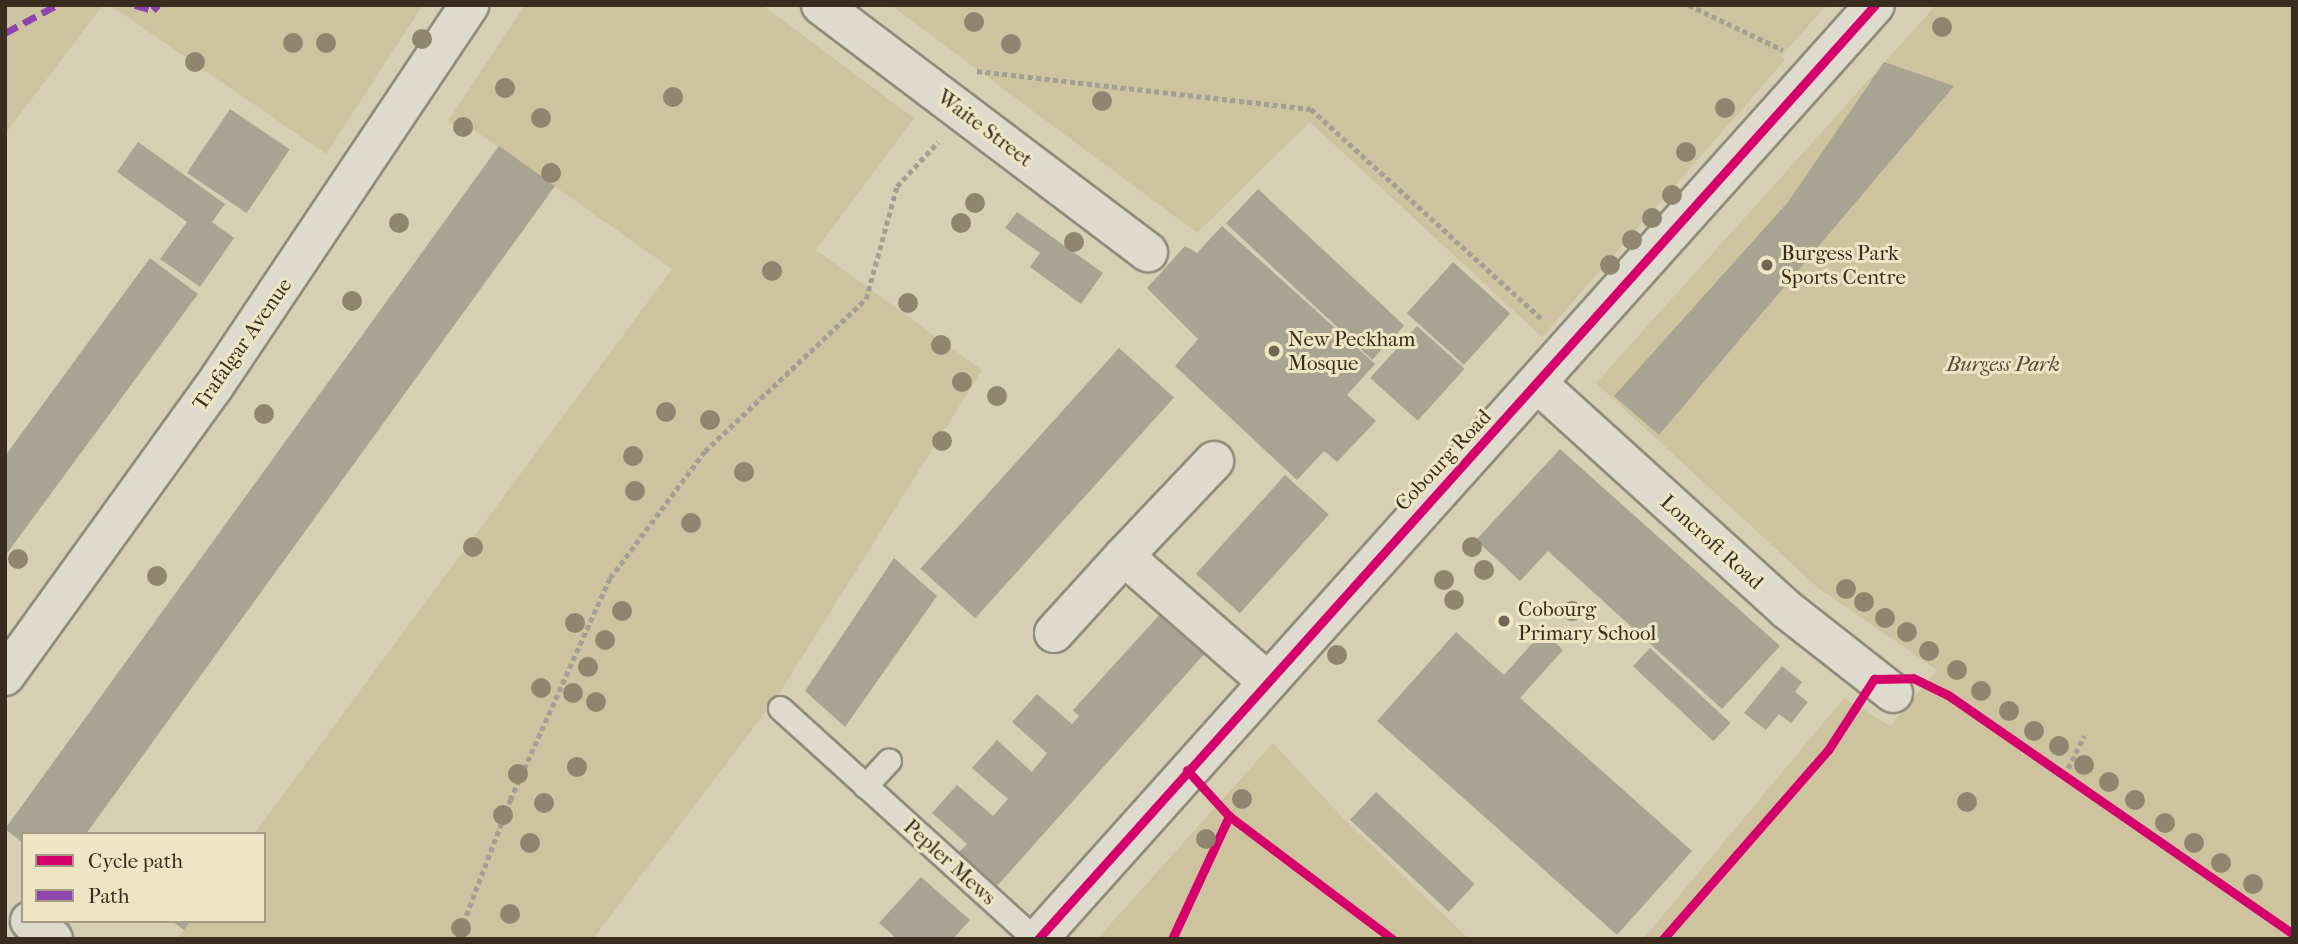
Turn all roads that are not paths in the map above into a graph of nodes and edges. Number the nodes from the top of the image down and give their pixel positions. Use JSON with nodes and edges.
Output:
{"nodes":[{"id":1,"x":469,"y":5,"type":"edge"},
{"id":2,"x":821,"y":5,"type":"edge"},
{"id":3,"x":1875,"y":5,"type":"edge"},
{"id":4,"x":1148,"y":252,"type":"dead end"},
{"id":5,"x":1537,"y":383,"type":"junction"},
{"id":6,"x":1214,"y":461,"type":"dead end"},
{"id":7,"x":1124,"y":556,"type":"junction"},
{"id":8,"x":1054,"y":633,"type":"dead end"},
{"id":9,"x":5,"y":676,"type":"edge"},
{"id":10,"x":1267,"y":681,"type":"junction"},
{"id":11,"x":1893,"y":693,"type":"dead end"},
{"id":12,"x":780,"y":708,"type":"dead end"},
{"id":13,"x":889,"y":760,"type":"dead end"},
{"id":14,"x":865,"y":786,"type":"junction"},
{"id":15,"x":5,"y":903,"type":"edge"},
{"id":16,"x":21,"y":915,"type":"edge"},
{"id":17,"x":33,"y":923,"type":"edge"},
{"id":18,"x":53,"y":939,"type":"edge"},
{"id":19,"x":1036,"y":939,"type":"edge"}],
"edges":[{"from":1,"to":9,"type":"street","name":"Trafalgar Avenue"},
{"from":2,"to":4,"type":"street","name":"Waite Street"},
{"from":3,"to":5,"type":"street","name":"Cobourg Road"},
{"from":5,"to":10,"type":"street","name":"Cobourg Road"},
{"from":5,"to":11,"type":"street","name":"Loncroft Road"},
{"from":6,"to":7,"type":"street"},
{"from":7,"to":8,"type":"street"},
{"from":7,"to":10,"type":"street"},
{"from":10,"to":19,"type":"street","name":"Cobourg Road"},
{"from":12,"to":14,"type":"lane","name":"Pepler Mews"},
{"from":13,"to":14,"type":"lane"},
{"from":14,"to":19,"type":"lane","name":"Pepler Mews"},
{"from":15,"to":16,"type":"street"},
{"from":17,"to":18,"type":"street"}]}
